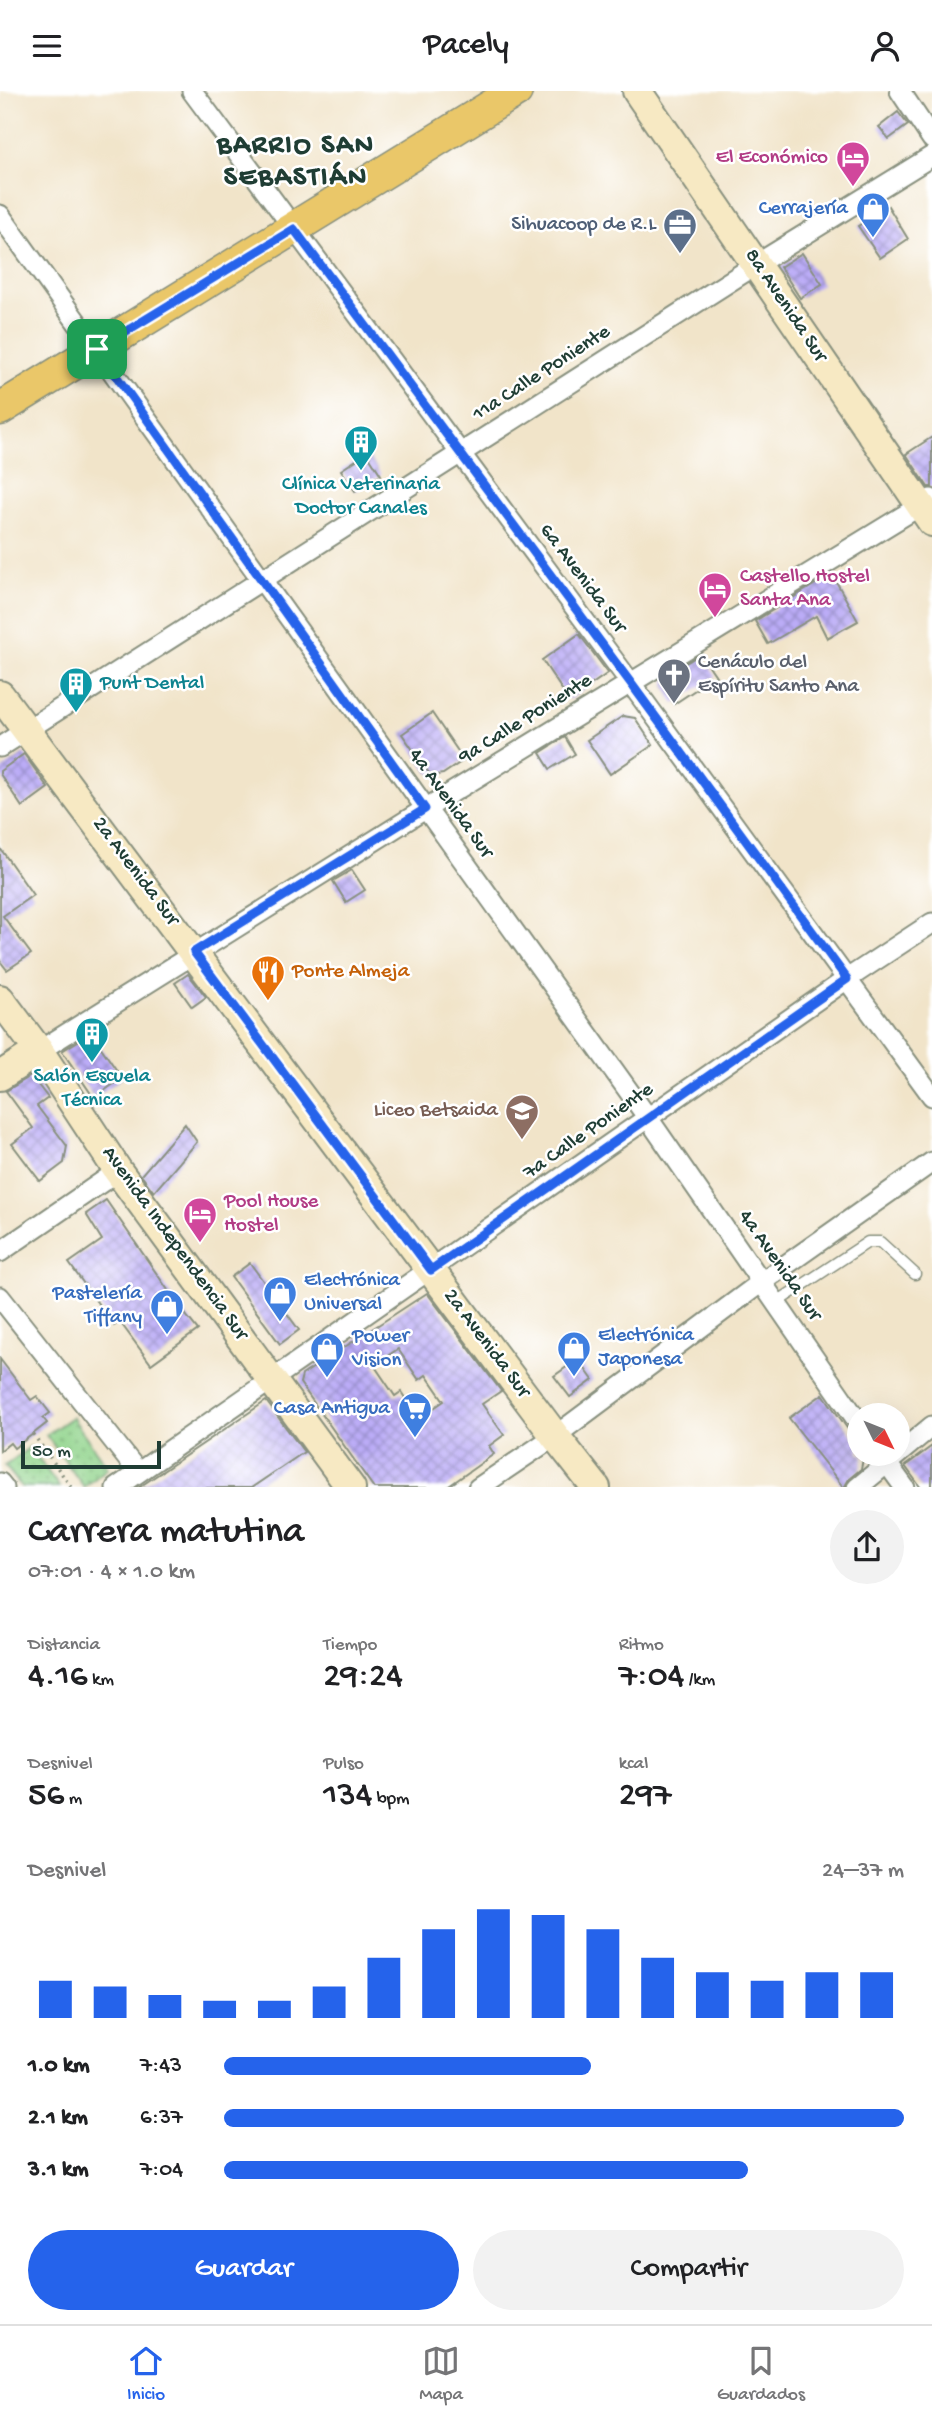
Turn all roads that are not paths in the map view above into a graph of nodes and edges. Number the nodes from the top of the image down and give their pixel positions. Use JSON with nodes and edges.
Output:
{"nodes":[{"id":1,"x":192,"y":91,"type":"edge"},
{"id":2,"x":516,"y":91,"type":"edge"},
{"id":3,"x":637,"y":91,"type":"edge"},
{"id":4,"x":900,"y":91,"type":"edge"},
{"id":5,"x":932,"y":139,"type":"edge"},
{"id":6,"x":932,"y":156,"type":"edge"},
{"id":7,"x":0,"y":215,"type":"edge"},
{"id":8,"x":294,"y":229,"type":"junction"},
{"id":9,"x":757,"y":264,"type":"junction"},
{"id":10,"x":97,"y":349,"type":"junction"},
{"id":11,"x":0,"y":409,"type":"edge"},
{"id":12,"x":460,"y":453,"type":"junction"},
{"id":13,"x":928,"y":509,"type":"edge"},
{"id":14,"x":262,"y":580,"type":"junction"},
{"id":15,"x":630,"y":682,"type":"junction"},
{"id":16,"x":0,"y":695,"type":"edge"},
{"id":17,"x":27,"y":729,"type":"junction"},
{"id":18,"x":0,"y":747,"type":"edge"},
{"id":19,"x":425,"y":809,"type":"junction"},
{"id":20,"x":932,"y":923,"type":"edge"},
{"id":21,"x":194,"y":952,"type":"junction"},
{"id":22,"x":847,"y":979,"type":"junction"},
{"id":23,"x":0,"y":999,"type":"edge"},
{"id":24,"x":39,"y":1051,"type":"junction"},
{"id":25,"x":0,"y":1076,"type":"edge"},
{"id":26,"x":932,"y":1096,"type":"edge"},
{"id":27,"x":648,"y":1118,"type":"junction"},
{"id":28,"x":932,"y":1162,"type":"edge"},
{"id":29,"x":118,"y":1171,"type":"junction"},
{"id":30,"x":0,"y":1252,"type":"edge"},
{"id":31,"x":431,"y":1270,"type":"junction"},
{"id":32,"x":915,"y":1274,"type":"dead end"},
{"id":33,"x":763,"y":1281,"type":"junction"},
{"id":34,"x":0,"y":1297,"type":"edge"},
{"id":35,"x":777,"y":1302,"type":"junction"},
{"id":36,"x":272,"y":1378,"type":"junction"},
{"id":37,"x":847,"y":1405,"type":"edge"},
{"id":38,"x":932,"y":1426,"type":"edge"},
{"id":39,"x":555,"y":1436,"type":"junction"},
{"id":40,"x":910,"y":1441,"type":"edge"},
{"id":41,"x":876,"y":1467,"type":"edge"},
{"id":42,"x":890,"y":1467,"type":"edge"},
{"id":43,"x":138,"y":1472,"type":"junction"},
{"id":44,"x":0,"y":1483,"type":"edge"},
{"id":45,"x":4,"y":1487,"type":"edge"},
{"id":46,"x":116,"y":1487,"type":"edge"},
{"id":47,"x":351,"y":1487,"type":"edge"},
{"id":48,"x":478,"y":1487,"type":"edge"},
{"id":49,"x":596,"y":1487,"type":"edge"},
{"id":50,"x":857,"y":1487,"type":"edge"},
{"id":51,"x":905,"y":1487,"type":"edge"}],
"edges":[{"from":1,"to":8,"type":"street","name":"6a Avenida Sur"},
{"from":2,"to":8,"type":"main road"},
{"from":3,"to":9,"type":"main road","name":"8a Avenida Sur"},
{"from":4,"to":5,"type":"street"},
{"from":6,"to":9,"type":"street","name":"11a Calle Poniente"},
{"from":7,"to":10,"type":"street","name":"4a Avenida Sur"},
{"from":8,"to":10,"type":"main road"},
{"from":8,"to":12,"type":"street","name":"6a Avenida Sur"},
{"from":9,"to":12,"type":"street","name":"11a Calle Poniente"},
{"from":9,"to":13,"type":"main road","name":"8a Avenida Sur"},
{"from":10,"to":11,"type":"main road"},
{"from":10,"to":14,"type":"street","name":"4a Avenida Sur"},
{"from":12,"to":14,"type":"street","name":"11a Calle Poniente"},
{"from":12,"to":15,"type":"street","name":"6a Avenida Sur"},
{"from":13,"to":15,"type":"street","name":"9a Calle Poniente"},
{"from":14,"to":17,"type":"street","name":"11a Calle Poniente"},
{"from":14,"to":19,"type":"street","name":"4a Avenida Sur"},
{"from":15,"to":19,"type":"street","name":"9a Calle Poniente"},
{"from":15,"to":22,"type":"street","name":"6a Avenida Sur"},
{"from":16,"to":17,"type":"main road","name":"2a Avenida Sur"},
{"from":17,"to":18,"type":"street","name":"11a Calle Poniente"},
{"from":17,"to":21,"type":"main road","name":"2a Avenida Sur"},
{"from":19,"to":21,"type":"street","name":"9a Calle Poniente"},
{"from":19,"to":27,"type":"street","name":"4a Avenida Sur"},
{"from":20,"to":22,"type":"street","name":"7a Calle Poniente"},
{"from":21,"to":24,"type":"street","name":"9a Calle Poniente"},
{"from":21,"to":31,"type":"main road","name":"2a Avenida Sur"},
{"from":22,"to":26,"type":"street","name":"6a Avenida Sur"},
{"from":22,"to":27,"type":"street","name":"7a Calle Poniente"},
{"from":23,"to":24,"type":"main road","name":"Avenida Independencia Sur"},
{"from":24,"to":25,"type":"main road"},
{"from":24,"to":29,"type":"main road","name":"Avenida Independencia Sur"},
{"from":27,"to":31,"type":"street","name":"7a Calle Poniente"},
{"from":27,"to":33,"type":"street","name":"4a Avenida Sur"},
{"from":28,"to":33,"type":"street"},
{"from":29,"to":30,"type":"street"},
{"from":29,"to":36,"type":"main road","name":"Avenida Independencia Sur"},
{"from":31,"to":36,"type":"street","name":"7a Calle Poniente"},
{"from":31,"to":39,"type":"main road","name":"2a Avenida Sur"},
{"from":32,"to":35,"type":"lane"},
{"from":33,"to":35,"type":"street","name":"4a Avenida Sur"},
{"from":33,"to":39,"type":"street"},
{"from":34,"to":43,"type":"street"},
{"from":35,"to":37,"type":"street","name":"4a Avenida Sur"},
{"from":36,"to":43,"type":"street","name":"7a Calle Poniente"},
{"from":36,"to":47,"type":"main road","name":"Avenida Independencia Sur"},
{"from":38,"to":40,"type":"street"},
{"from":39,"to":48,"type":"street"},
{"from":39,"to":49,"type":"main road","name":"2a Avenida Sur"},
{"from":41,"to":50,"type":"street"},
{"from":42,"to":51,"type":"street"},
{"from":43,"to":46,"type":"street","name":"7a Calle Poniente"},
{"from":44,"to":45,"type":"street"}]}
